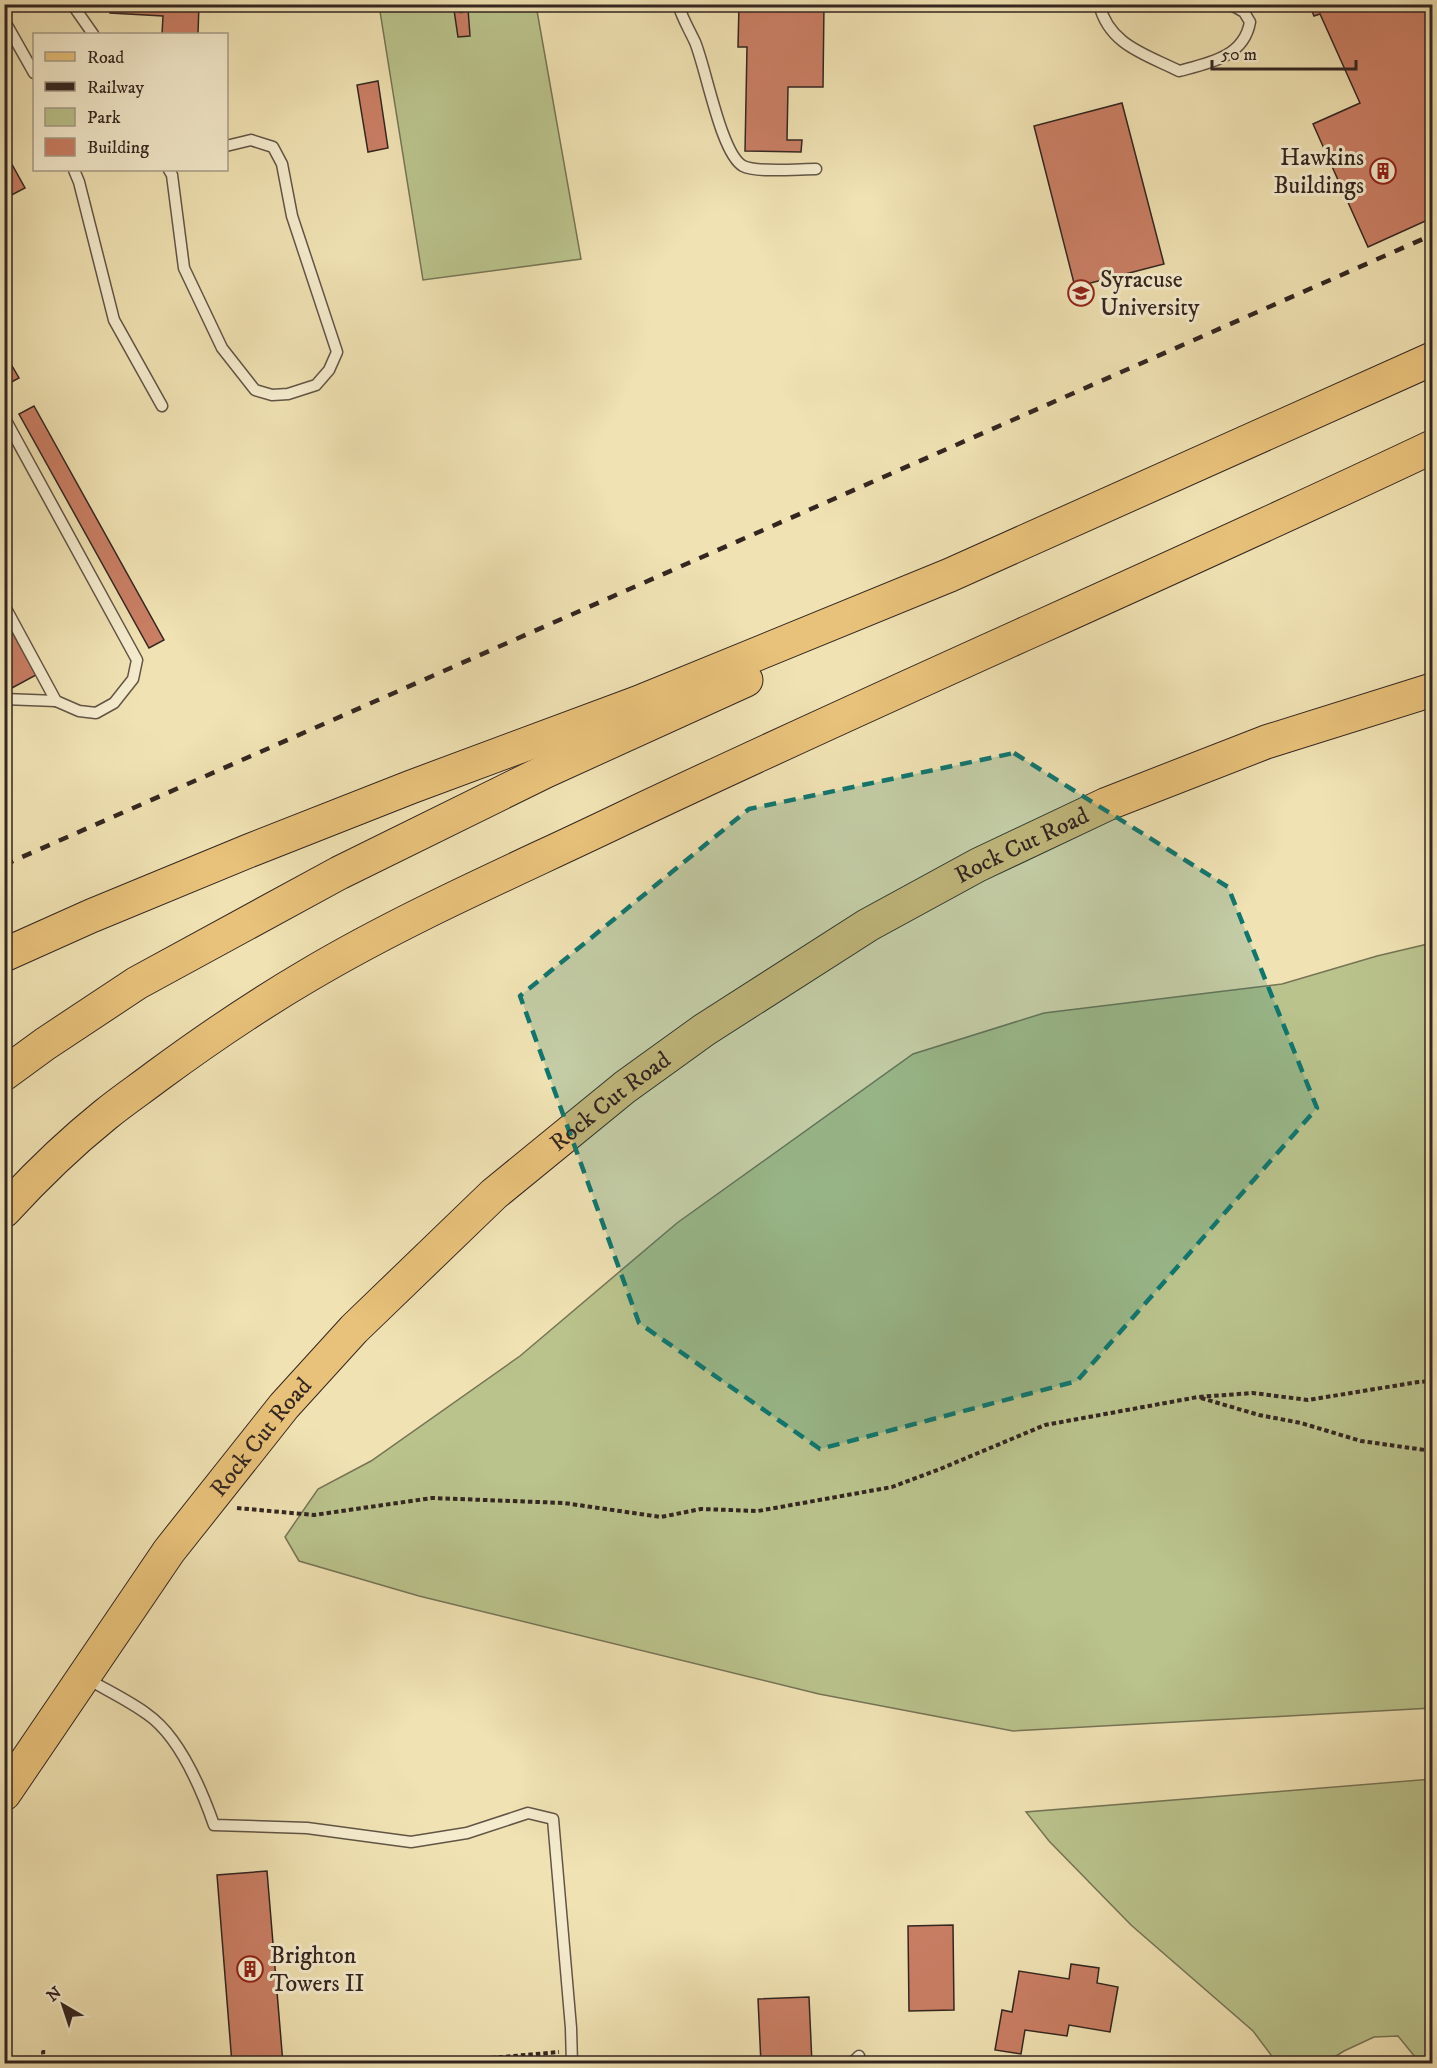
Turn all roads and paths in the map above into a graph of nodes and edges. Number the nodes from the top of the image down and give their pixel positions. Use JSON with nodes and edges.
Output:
{"nodes":[{"id":1,"x":72,"y":4,"type":"edge"},
{"id":2,"x":678,"y":4,"type":"edge"},
{"id":3,"x":1099,"y":4,"type":"edge"},
{"id":4,"x":1230,"y":4,"type":"edge"},
{"id":5,"x":4,"y":20,"type":"edge"},
{"id":6,"x":92,"y":33,"type":"edge"},
{"id":7,"x":33,"y":71,"type":"edge"},
{"id":8,"x":228,"y":146,"type":"edge"},
{"id":9,"x":816,"y":169,"type":"dead end"},
{"id":10,"x":75,"y":171,"type":"edge"},
{"id":11,"x":170,"y":171,"type":"edge"},
{"id":12,"x":1432,"y":359,"type":"edge"},
{"id":13,"x":162,"y":405,"type":"dead end"},
{"id":14,"x":4,"y":417,"type":"edge"},
{"id":15,"x":1432,"y":447,"type":"edge"},
{"id":16,"x":1432,"y":455,"type":"edge"},
{"id":17,"x":1323,"y":499,"type":"junction"},
{"id":18,"x":950,"y":575,"type":"junction"},
{"id":19,"x":4,"y":605,"type":"edge"},
{"id":20,"x":1432,"y":690,"type":"edge"},
{"id":21,"x":4,"y":699,"type":"edge"},
{"id":22,"x":56,"y":701,"type":"junction"},
{"id":23,"x":4,"y":955,"type":"edge"},
{"id":24,"x":4,"y":1074,"type":"edge"},
{"id":25,"x":4,"y":1211,"type":"edge"},
{"id":26,"x":1432,"y":1382,"type":"edge"},
{"id":27,"x":1198,"y":1397,"type":"junction"},
{"id":28,"x":1432,"y":1451,"type":"edge"},
{"id":29,"x":206,"y":1504,"type":"junction"},
{"id":30,"x":84,"y":1677,"type":"junction"},
{"id":31,"x":4,"y":1794,"type":"edge"},
{"id":32,"x":571,"y":2028,"type":"junction"},
{"id":33,"x":48,"y":2052,"type":"dead end"},
{"id":34,"x":491,"y":2058,"type":"dead end"},
{"id":35,"x":37,"y":2064,"type":"edge"},
{"id":36,"x":572,"y":2064,"type":"edge"}],
"edges":[{"from":1,"to":6,"type":"lane"},
{"from":2,"to":9,"type":"lane"},
{"from":3,"to":4,"type":"lane"},
{"from":5,"to":7,"type":"lane"},
{"from":8,"to":11,"type":"lane"},
{"from":10,"to":13,"type":"lane"},
{"from":12,"to":18,"type":"main road"},
{"from":14,"to":22,"type":"lane"},
{"from":15,"to":17,"type":"main road"},
{"from":16,"to":17,"type":"main road"},
{"from":17,"to":25,"type":"main road"},
{"from":18,"to":23,"type":"main road"},
{"from":18,"to":24,"type":"main road"},
{"from":19,"to":22,"type":"lane"},
{"from":20,"to":29,"type":"main road","name":"Rock Cut Road"},
{"from":21,"to":22,"type":"lane"},
{"from":26,"to":27,"type":"path"},
{"from":27,"to":28,"type":"path"},
{"from":27,"to":29,"type":"path"},
{"from":29,"to":30,"type":"main road","name":"Rock Cut Road"},
{"from":30,"to":31,"type":"main road","name":"Rock Cut Road"},
{"from":30,"to":32,"type":"lane"},
{"from":32,"to":34,"type":"path"},
{"from":32,"to":36,"type":"lane"},
{"from":33,"to":35,"type":"path"}]}
